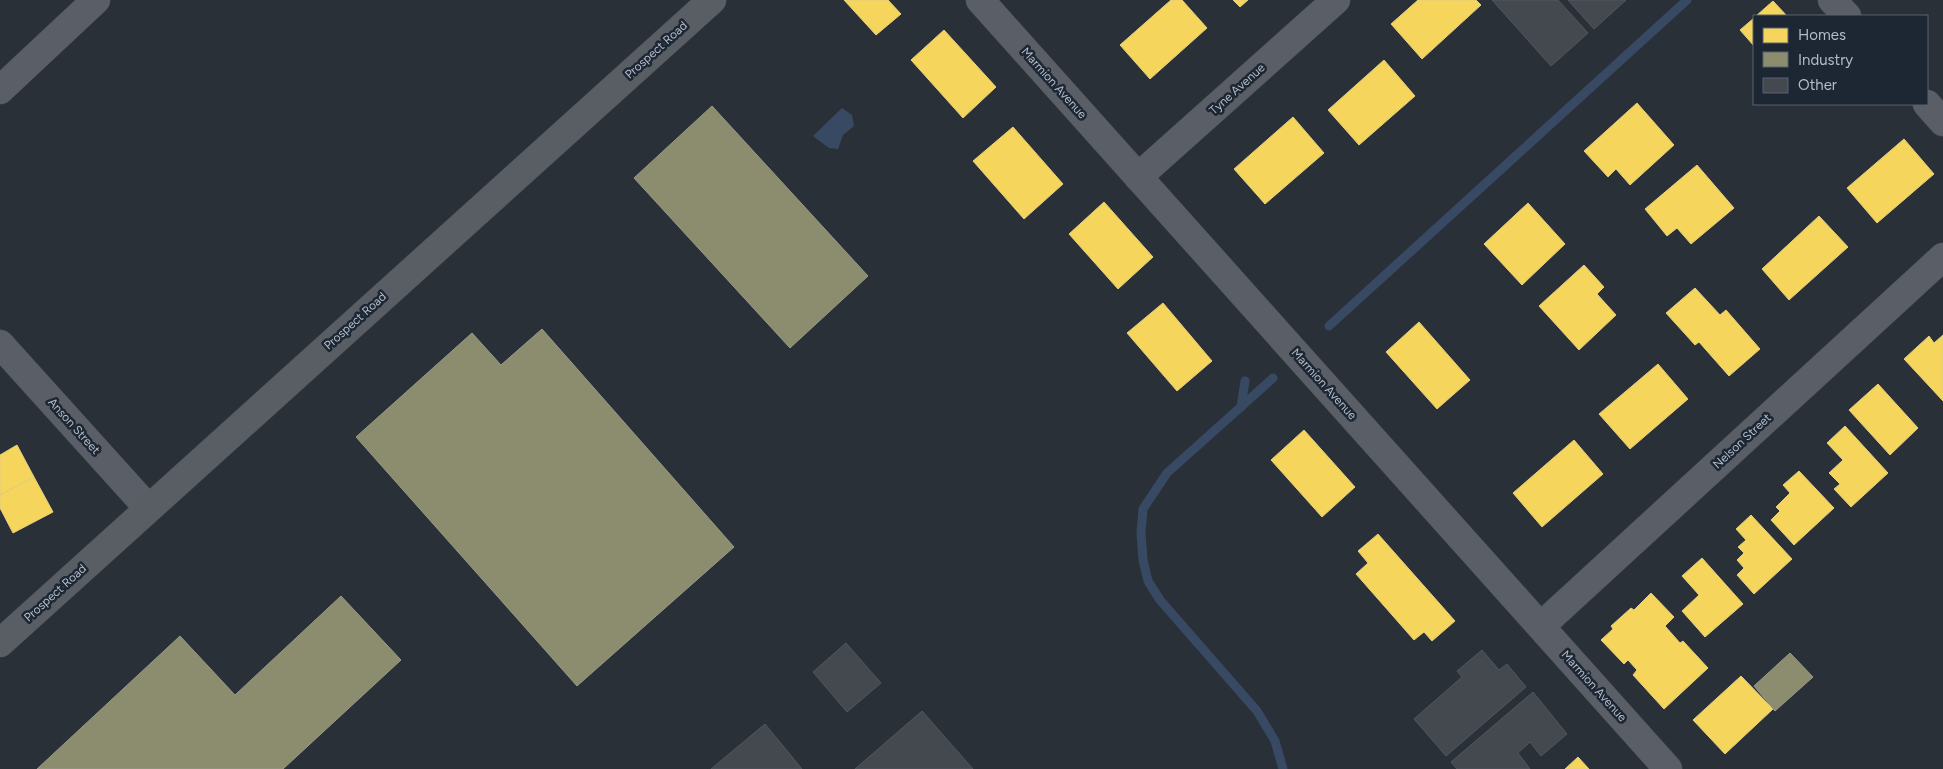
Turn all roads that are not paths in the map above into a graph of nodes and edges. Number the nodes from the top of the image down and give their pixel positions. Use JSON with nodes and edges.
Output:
{"nodes":[{"id":1,"x":96,"y":0,"type":"edge"},
{"id":2,"x":712,"y":0,"type":"edge"},
{"id":3,"x":980,"y":0,"type":"edge"},
{"id":4,"x":1336,"y":0,"type":"edge"},
{"id":5,"x":1832,"y":0,"type":"edge"},
{"id":6,"x":1846,"y":15,"type":"edge"},
{"id":7,"x":0,"y":90,"type":"edge"},
{"id":8,"x":1928,"y":105,"type":"edge"},
{"id":9,"x":1943,"y":122,"type":"edge"},
{"id":10,"x":1138,"y":177,"type":"junction"},
{"id":11,"x":1943,"y":257,"type":"edge"},
{"id":12,"x":0,"y":344,"type":"edge"},
{"id":13,"x":148,"y":508,"type":"junction"},
{"id":14,"x":1541,"y":626,"type":"junction"},
{"id":15,"x":0,"y":643,"type":"edge"},
{"id":16,"x":1668,"y":769,"type":"edge"}],
"edges":[{"from":1,"to":7,"type":"street"},
{"from":2,"to":13,"type":"main road","name":"Prospect Road"},
{"from":3,"to":10,"type":"street","name":"Marmion Avenue"},
{"from":4,"to":10,"type":"street","name":"Tyne Avenue"},
{"from":5,"to":6,"type":"street"},
{"from":8,"to":9,"type":"street"},
{"from":10,"to":14,"type":"street","name":"Marmion Avenue"},
{"from":11,"to":14,"type":"street","name":"Nelson Street"},
{"from":12,"to":13,"type":"street","name":"Anson Street"},
{"from":13,"to":15,"type":"main road","name":"Prospect Road"},
{"from":14,"to":16,"type":"street","name":"Marmion Avenue"}]}
